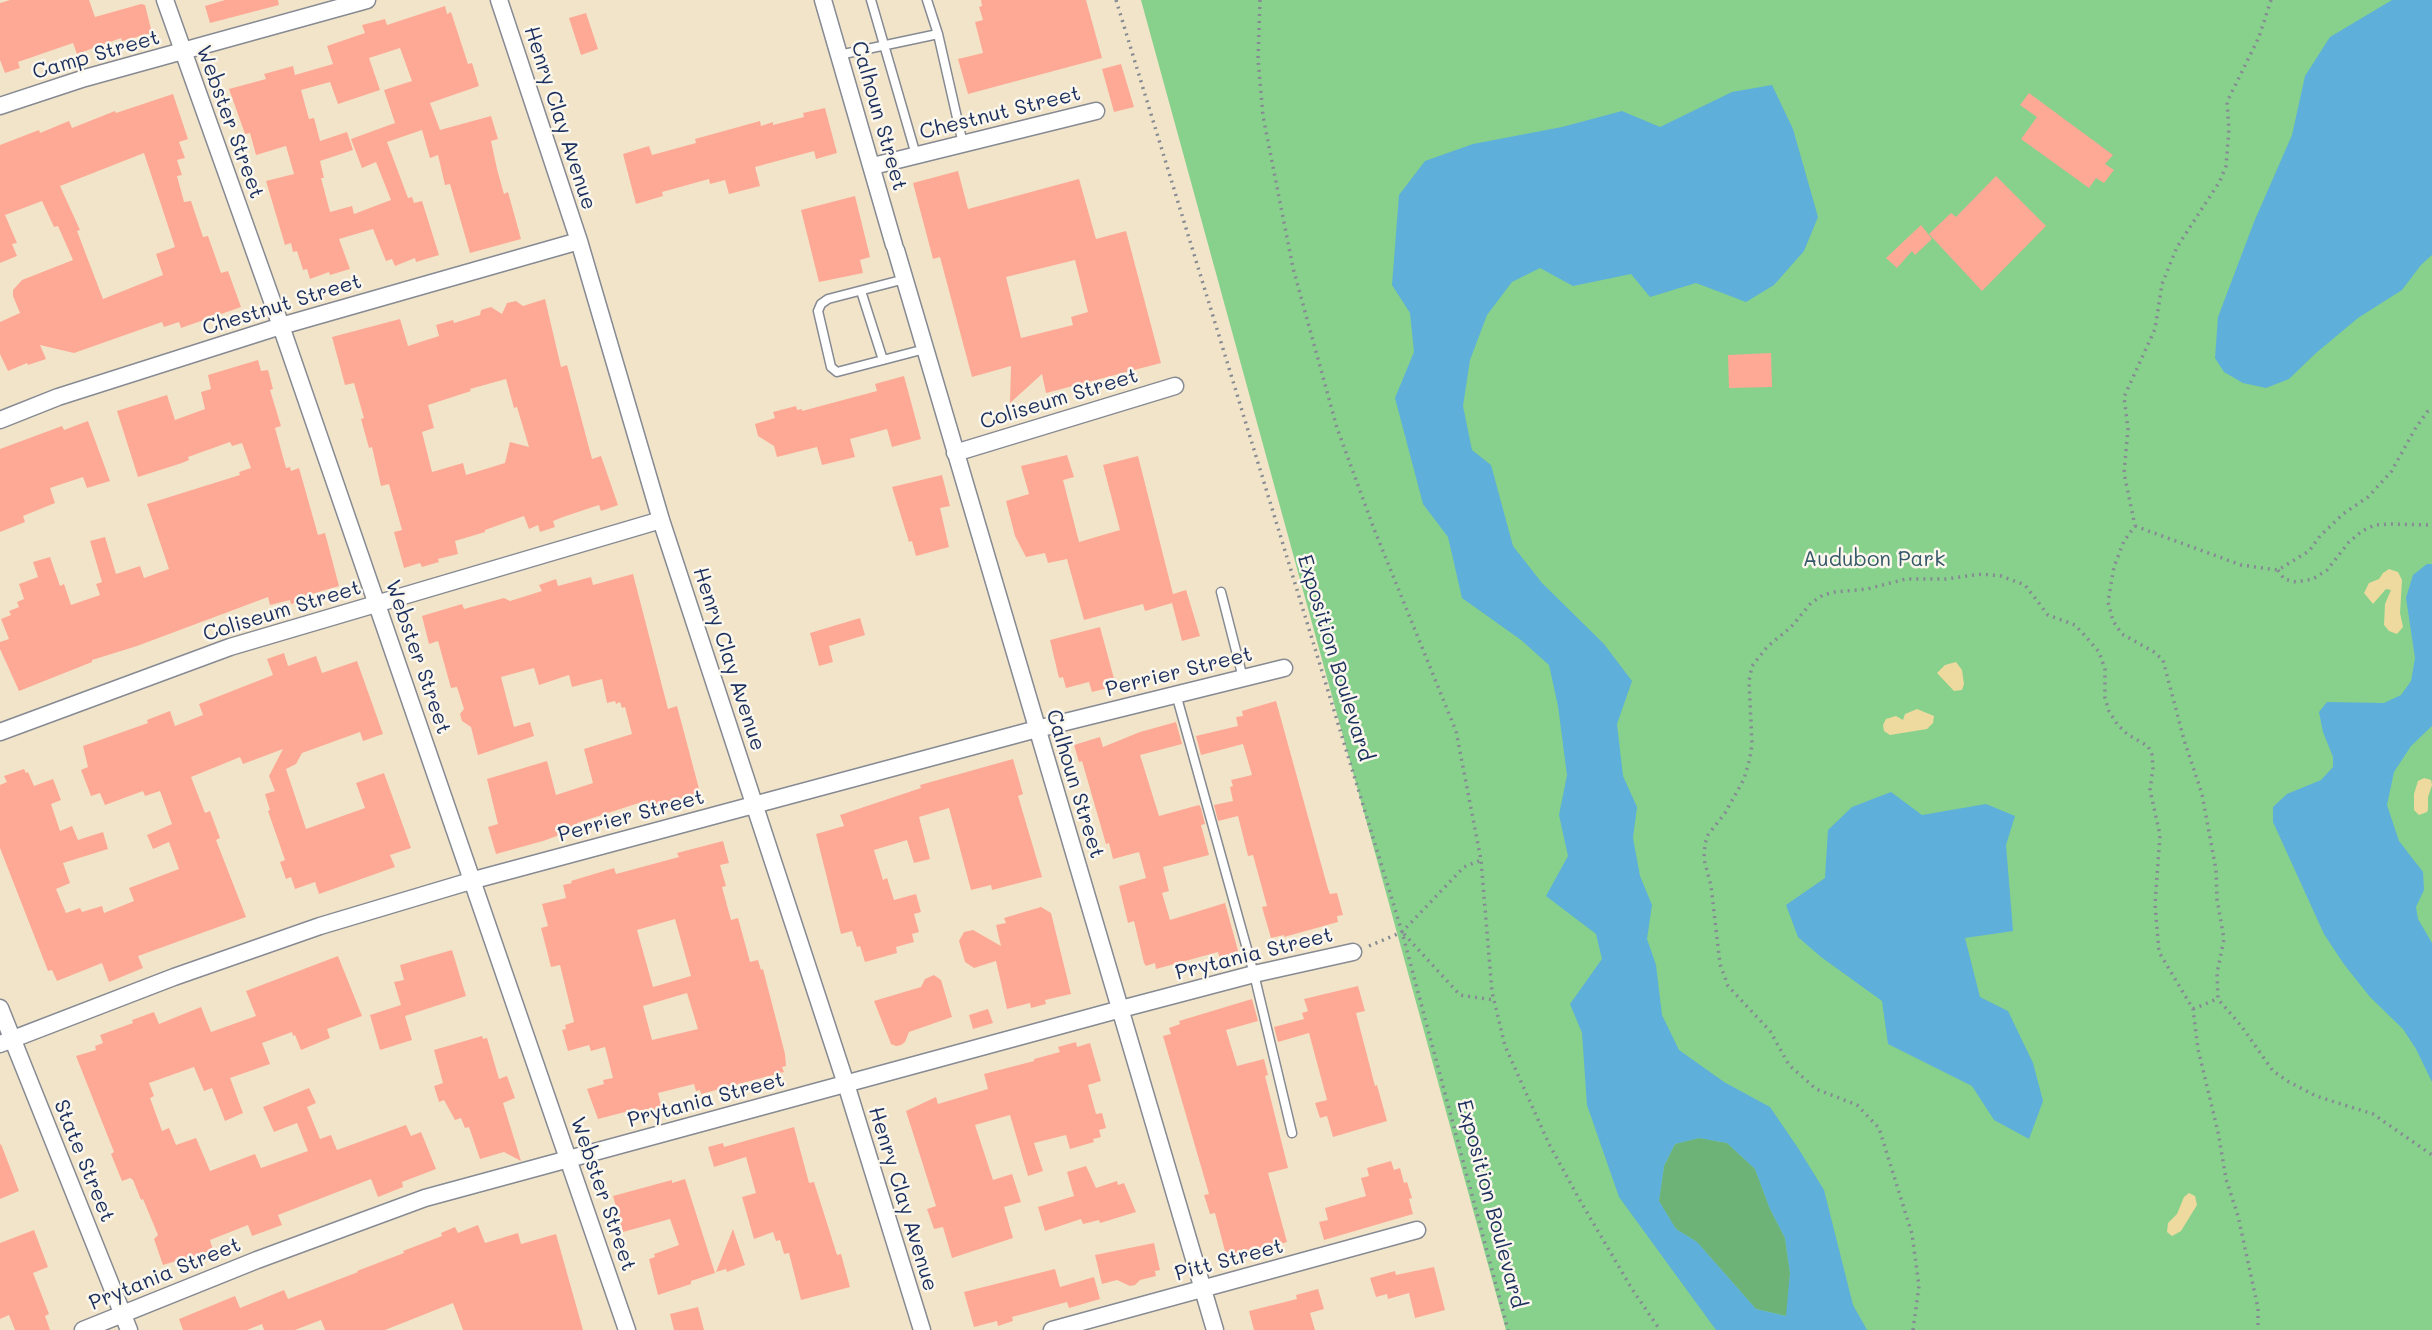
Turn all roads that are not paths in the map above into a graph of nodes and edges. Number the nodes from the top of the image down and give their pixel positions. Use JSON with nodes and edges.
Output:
{"nodes":[{"id":1,"x":165,"y":0,"type":"edge"},
{"id":2,"x":366,"y":0,"type":"edge"},
{"id":3,"x":499,"y":0,"type":"edge"},
{"id":4,"x":823,"y":0,"type":"edge"},
{"id":5,"x":872,"y":0,"type":"edge"},
{"id":6,"x":927,"y":0,"type":"edge"},
{"id":7,"x":938,"y":34,"type":"junction"},
{"id":8,"x":885,"y":45,"type":"junction"},
{"id":9,"x":182,"y":52,"type":"junction"},
{"id":10,"x":839,"y":55,"type":"junction"},
{"id":11,"x":0,"y":106,"type":"edge"},
{"id":12,"x":1096,"y":111,"type":"dead end"},
{"id":13,"x":963,"y":144,"type":"junction"},
{"id":14,"x":916,"y":155,"type":"junction"},
{"id":15,"x":873,"y":166,"type":"junction"},
{"id":16,"x":579,"y":241,"type":"junction"},
{"id":17,"x":905,"y":279,"type":"junction"},
{"id":18,"x":861,"y":291,"type":"junction"},
{"id":19,"x":281,"y":326,"type":"junction"},
{"id":20,"x":925,"y":349,"type":"junction"},
{"id":21,"x":883,"y":360,"type":"junction"},
{"id":22,"x":1175,"y":386,"type":"dead end"},
{"id":23,"x":0,"y":420,"type":"edge"},
{"id":24,"x":955,"y":453,"type":"junction"},
{"id":25,"x":661,"y":520,"type":"junction"},
{"id":26,"x":1221,"y":592,"type":"dead end"},
{"id":27,"x":377,"y":603,"type":"junction"},
{"id":28,"x":1284,"y":668,"type":"dead end"},
{"id":29,"x":1243,"y":678,"type":"junction"},
{"id":30,"x":1176,"y":694,"type":"junction"},
{"id":31,"x":1037,"y":729,"type":"junction"},
{"id":32,"x":0,"y":732,"type":"edge"},
{"id":33,"x":755,"y":804,"type":"junction"},
{"id":34,"x":474,"y":880,"type":"junction"},
{"id":35,"x":1353,"y":952,"type":"road end"},
{"id":36,"x":1254,"y":975,"type":"junction"},
{"id":37,"x":0,"y":1008,"type":"edge"},
{"id":38,"x":1121,"y":1009,"type":"junction"},
{"id":39,"x":6,"y":1041,"type":"edge"},
{"id":40,"x":846,"y":1084,"type":"junction"},
{"id":41,"x":1292,"y":1133,"type":"dead end"},
{"id":42,"x":568,"y":1159,"type":"junction"},
{"id":43,"x":1416,"y":1230,"type":"dead end"},
{"id":44,"x":1203,"y":1290,"type":"junction"},
{"id":45,"x":123,"y":1313,"type":"junction"},
{"id":46,"x":83,"y":1330,"type":"edge"},
{"id":47,"x":130,"y":1330,"type":"edge"},
{"id":48,"x":627,"y":1330,"type":"edge"},
{"id":49,"x":922,"y":1330,"type":"edge"},
{"id":50,"x":1052,"y":1330,"type":"edge"},
{"id":51,"x":1215,"y":1330,"type":"edge"}],
"edges":[{"from":1,"to":9,"type":"street","name":"Webster Street"},
{"from":2,"to":9,"type":"street","name":"Camp Street"},
{"from":3,"to":16,"type":"street","name":"Henry Clay Avenue"},
{"from":4,"to":10,"type":"street","name":"Calhoun Street"},
{"from":5,"to":8,"type":"lane"},
{"from":6,"to":7,"type":"lane"},
{"from":7,"to":8,"type":"lane"},
{"from":7,"to":13,"type":"lane"},
{"from":8,"to":10,"type":"lane"},
{"from":8,"to":14,"type":"lane"},
{"from":9,"to":11,"type":"street","name":"Camp Street"},
{"from":9,"to":19,"type":"street","name":"Webster Street"},
{"from":10,"to":15,"type":"street","name":"Calhoun Street"},
{"from":12,"to":13,"type":"street","name":"Chestnut Street"},
{"from":13,"to":14,"type":"street","name":"Chestnut Street"},
{"from":14,"to":15,"type":"street","name":"Chestnut Street"},
{"from":15,"to":17,"type":"street","name":"Calhoun Street"},
{"from":16,"to":19,"type":"street","name":"Chestnut Street"},
{"from":16,"to":25,"type":"street","name":"Henry Clay Avenue"},
{"from":17,"to":18,"type":"lane"},
{"from":17,"to":20,"type":"street","name":"Calhoun Street"},
{"from":18,"to":21,"type":"lane"},
{"from":18,"to":21,"type":"lane"},
{"from":19,"to":23,"type":"street","name":"Chestnut Street"},
{"from":19,"to":27,"type":"street","name":"Webster Street"},
{"from":20,"to":21,"type":"lane"},
{"from":20,"to":24,"type":"street","name":"Calhoun Street"},
{"from":22,"to":24,"type":"street","name":"Coliseum Street"},
{"from":24,"to":31,"type":"street","name":"Calhoun Street"},
{"from":25,"to":27,"type":"street","name":"Coliseum Street"},
{"from":25,"to":33,"type":"street","name":"Henry Clay Avenue"},
{"from":26,"to":29,"type":"lane"},
{"from":27,"to":32,"type":"street","name":"Coliseum Street"},
{"from":27,"to":34,"type":"street","name":"Webster Street"},
{"from":28,"to":29,"type":"street","name":"Perrier Street"},
{"from":29,"to":30,"type":"street","name":"Perrier Street"},
{"from":30,"to":31,"type":"street","name":"Perrier Street"},
{"from":30,"to":36,"type":"lane"},
{"from":31,"to":33,"type":"street","name":"Perrier Street"},
{"from":31,"to":38,"type":"street","name":"Calhoun Street"},
{"from":33,"to":34,"type":"street","name":"Perrier Street"},
{"from":33,"to":40,"type":"street","name":"Henry Clay Avenue"},
{"from":34,"to":39,"type":"street","name":"Perrier Street"},
{"from":34,"to":42,"type":"street","name":"Webster Street"},
{"from":35,"to":36,"type":"street","name":"Prytania Street"},
{"from":36,"to":38,"type":"street","name":"Prytania Street"},
{"from":36,"to":41,"type":"lane"},
{"from":37,"to":39,"type":"street","name":"State Street"},
{"from":38,"to":40,"type":"street","name":"Prytania Street"},
{"from":38,"to":44,"type":"street","name":"Calhoun Street"},
{"from":39,"to":45,"type":"street","name":"State Street"},
{"from":40,"to":42,"type":"street","name":"Prytania Street"},
{"from":40,"to":49,"type":"street","name":"Henry Clay Avenue"},
{"from":42,"to":45,"type":"street","name":"Prytania Street"},
{"from":42,"to":48,"type":"street","name":"Webster Street"},
{"from":43,"to":44,"type":"street","name":"Pitt Street"},
{"from":44,"to":50,"type":"street","name":"Pitt Street"},
{"from":44,"to":51,"type":"street","name":"Calhoun Street"},
{"from":45,"to":46,"type":"street","name":"Prytania Street"},
{"from":45,"to":47,"type":"street","name":"State Street"}]}
